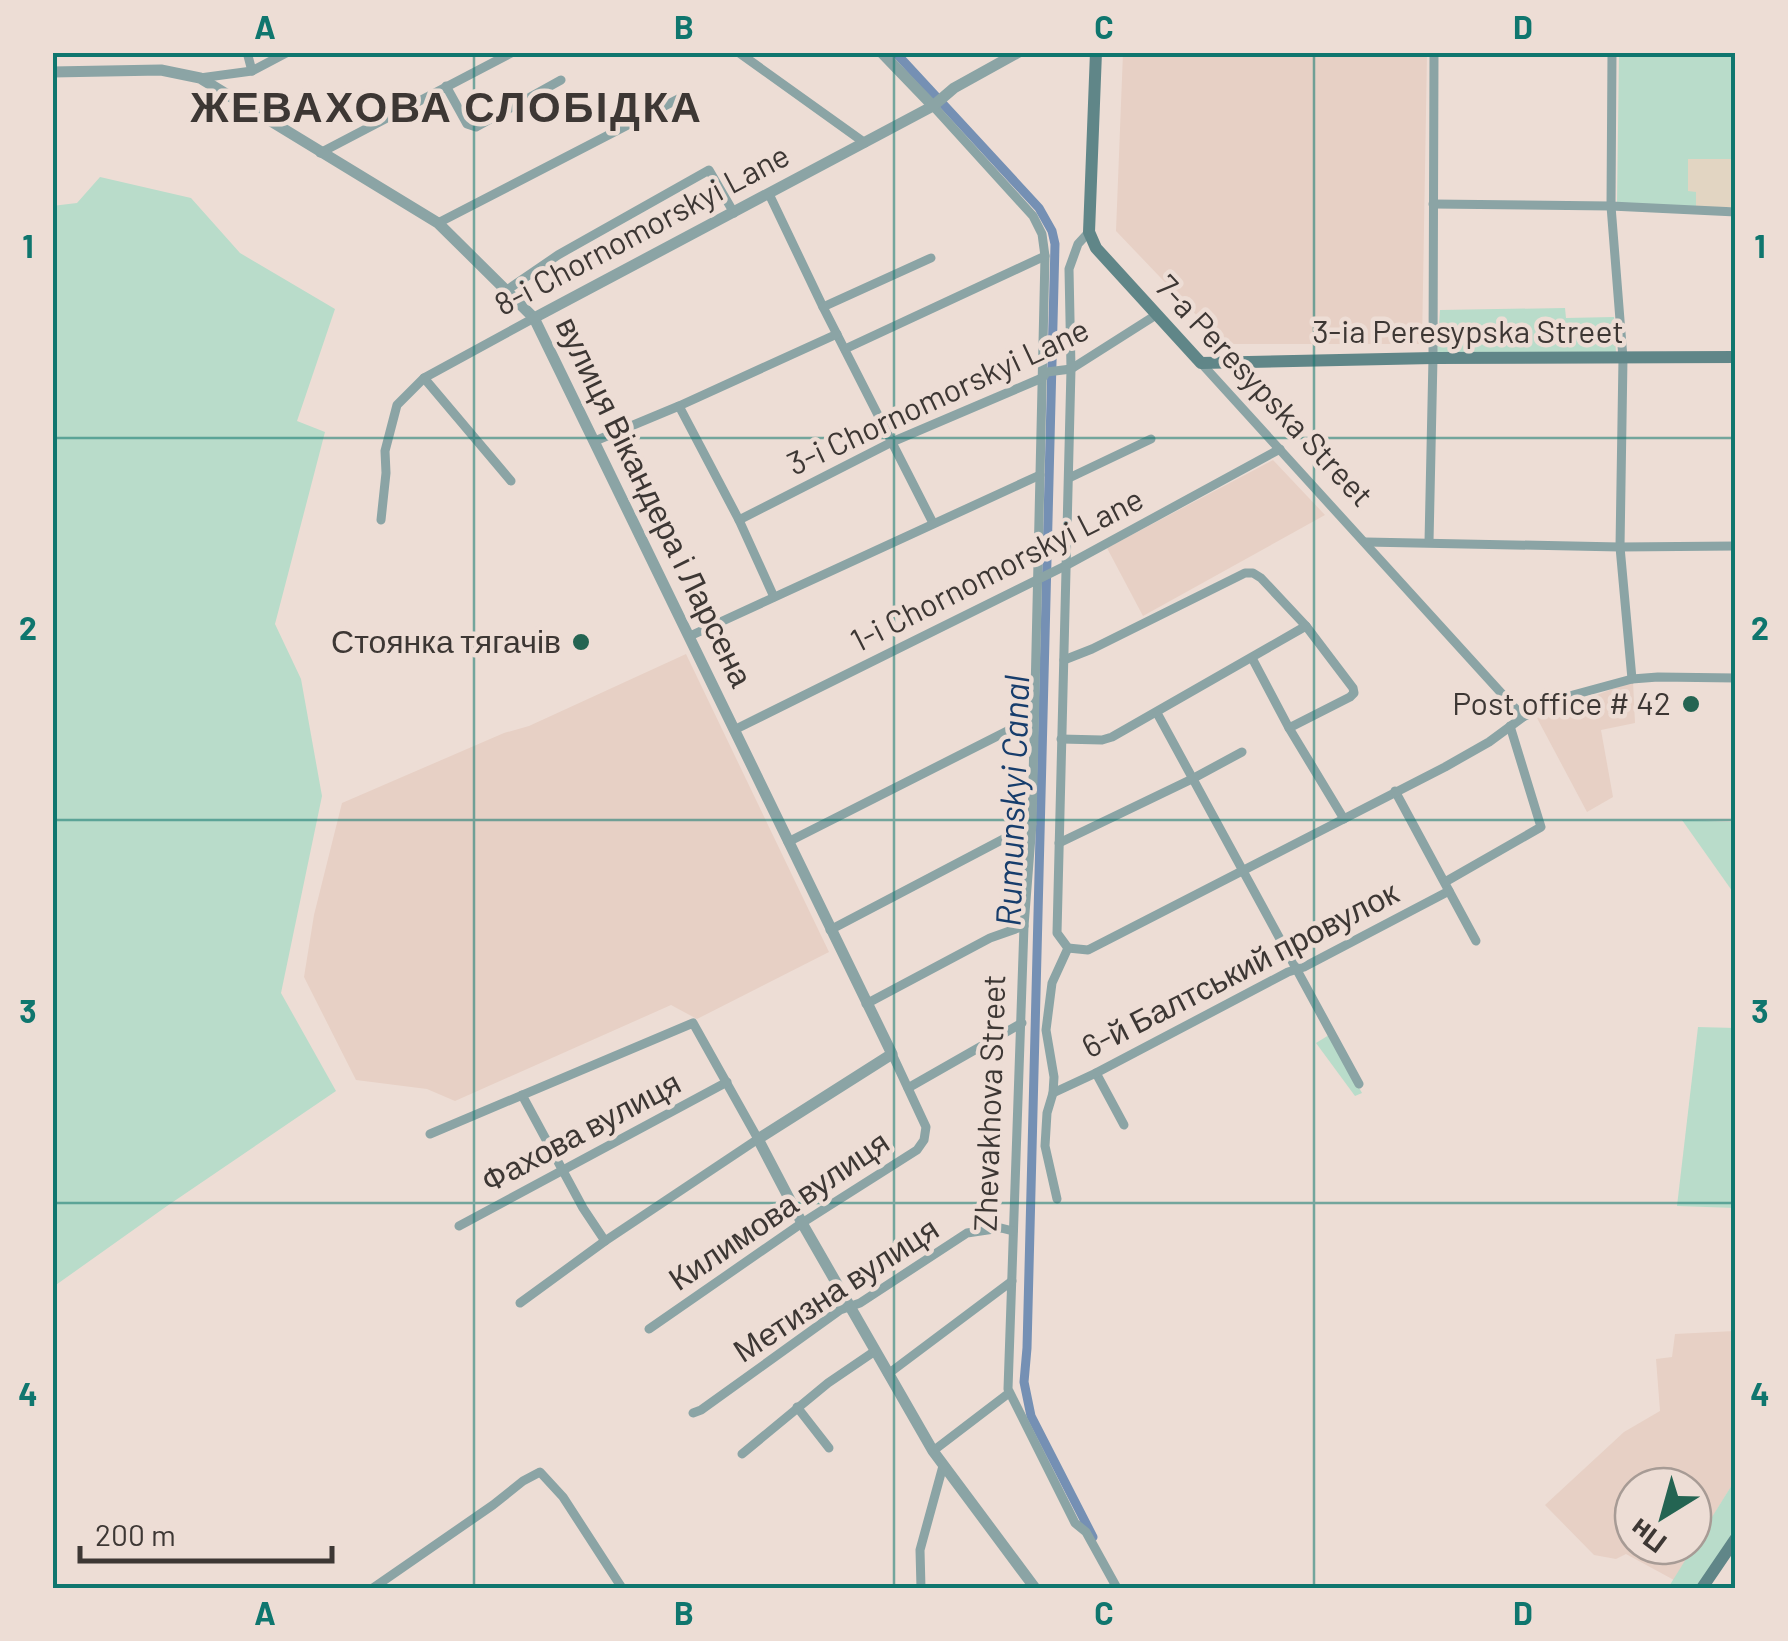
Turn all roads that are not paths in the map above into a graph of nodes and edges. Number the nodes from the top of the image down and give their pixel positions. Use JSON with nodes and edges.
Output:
{"nodes":[{"id":1,"x":247,"y":52,"type":"edge"},
{"id":2,"x":288,"y":52,"type":"edge"},
{"id":3,"x":512,"y":52,"type":"edge"},
{"id":4,"x":738,"y":52,"type":"edge"},
{"id":5,"x":881,"y":52,"type":"edge"},
{"id":6,"x":1019,"y":52,"type":"edge"},
{"id":7,"x":1096,"y":52,"type":"edge"},
{"id":8,"x":1434,"y":52,"type":"edge"},
{"id":9,"x":1612,"y":52,"type":"edge"},
{"id":10,"x":252,"y":71,"type":"junction"},
{"id":11,"x":52,"y":72,"type":"edge"},
{"id":12,"x":200,"y":78,"type":"junction"},
{"id":13,"x":561,"y":80,"type":"dead end"},
{"id":14,"x":446,"y":86,"type":"junction"},
{"id":15,"x":682,"y":97,"type":"dead end"},
{"id":16,"x":933,"y":106,"type":"junction"},
{"id":17,"x":865,"y":142,"type":"junction"},
{"id":18,"x":320,"y":153,"type":"junction"},
{"id":19,"x":769,"y":194,"type":"junction"},
{"id":20,"x":1432,"y":204,"type":"junction"},
{"id":21,"x":1611,"y":206,"type":"junction"},
{"id":22,"x":1736,"y":212,"type":"edge"},
{"id":23,"x":734,"y":213,"type":"junction"},
{"id":24,"x":438,"y":224,"type":"junction"},
{"id":25,"x":1089,"y":232,"type":"junction"},
{"id":26,"x":1045,"y":256,"type":"junction"},
{"id":27,"x":931,"y":258,"type":"dead end"},
{"id":28,"x":507,"y":290,"type":"junction"},
{"id":29,"x":823,"y":307,"type":"junction"},
{"id":30,"x":1156,"y":315,"type":"junction"},
{"id":31,"x":534,"y":318,"type":"junction"},
{"id":32,"x":837,"y":334,"type":"junction"},
{"id":33,"x":846,"y":349,"type":"junction"},
{"id":34,"x":1433,"y":358,"type":"junction"},
{"id":35,"x":1623,"y":358,"type":"junction"},
{"id":36,"x":1736,"y":358,"type":"edge"},
{"id":37,"x":1200,"y":363,"type":"junction"},
{"id":38,"x":1069,"y":369,"type":"junction"},
{"id":39,"x":1045,"y":375,"type":"junction"},
{"id":40,"x":424,"y":378,"type":"junction"},
{"id":41,"x":680,"y":406,"type":"junction"},
{"id":42,"x":1151,"y":439,"type":"dead end"},
{"id":43,"x":595,"y":441,"type":"junction"},
{"id":44,"x":892,"y":442,"type":"junction"},
{"id":45,"x":1280,"y":449,"type":"junction"},
{"id":46,"x":1040,"y":476,"type":"junction"},
{"id":47,"x":1068,"y":478,"type":"junction"},
{"id":48,"x":511,"y":482,"type":"dead end"},
{"id":49,"x":381,"y":520,"type":"dead end"},
{"id":50,"x":739,"y":520,"type":"junction"},
{"id":51,"x":934,"y":523,"type":"junction"},
{"id":52,"x":1366,"y":542,"type":"junction"},
{"id":53,"x":1429,"y":542,"type":"junction"},
{"id":54,"x":1736,"y":546,"type":"edge"},
{"id":55,"x":1620,"y":547,"type":"junction"},
{"id":56,"x":1065,"y":566,"type":"junction"},
{"id":57,"x":1041,"y":578,"type":"junction"},
{"id":58,"x":774,"y":598,"type":"junction"},
{"id":59,"x":1306,"y":626,"type":"junction"},
{"id":60,"x":690,"y":636,"type":"junction"},
{"id":61,"x":1252,"y":658,"type":"junction"},
{"id":62,"x":1064,"y":660,"type":"junction"},
{"id":63,"x":1736,"y":678,"type":"edge"},
{"id":64,"x":1632,"y":679,"type":"junction"},
{"id":65,"x":1157,"y":713,"type":"junction"},
{"id":66,"x":1523,"y":716,"type":"junction"},
{"id":67,"x":1033,"y":718,"type":"junction"},
{"id":68,"x":1510,"y":726,"type":"junction"},
{"id":69,"x":1289,"y":728,"type":"junction"},
{"id":70,"x":734,"y":730,"type":"junction"},
{"id":71,"x":1061,"y":739,"type":"junction"},
{"id":72,"x":1242,"y":752,"type":"dead end"},
{"id":73,"x":1192,"y":779,"type":"junction"},
{"id":74,"x":1395,"y":791,"type":"junction"},
{"id":75,"x":1344,"y":819,"type":"junction"},
{"id":76,"x":1032,"y":824,"type":"junction"},
{"id":77,"x":788,"y":842,"type":"junction"},
{"id":78,"x":1059,"y":843,"type":"junction"},
{"id":79,"x":1242,"y":871,"type":"junction"},
{"id":80,"x":1447,"y":886,"type":"junction"},
{"id":81,"x":1024,"y":926,"type":"junction"},
{"id":82,"x":830,"y":930,"type":"junction"},
{"id":83,"x":1476,"y":942,"type":"dead end"},
{"id":84,"x":1068,"y":948,"type":"junction"},
{"id":85,"x":1296,"y":970,"type":"junction"},
{"id":86,"x":866,"y":1004,"type":"junction"},
{"id":87,"x":1022,"y":1023,"type":"junction"},
{"id":88,"x":892,"y":1054,"type":"junction"},
{"id":89,"x":1096,"y":1073,"type":"junction"},
{"id":90,"x":727,"y":1082,"type":"junction"},
{"id":91,"x":1359,"y":1084,"type":"dead end"},
{"id":92,"x":908,"y":1088,"type":"junction"},
{"id":93,"x":1053,"y":1092,"type":"junction"},
{"id":94,"x":522,"y":1095,"type":"junction"},
{"id":95,"x":1124,"y":1125,"type":"dead end"},
{"id":96,"x":926,"y":1127,"type":"joint"},
{"id":97,"x":430,"y":1134,"type":"dead end"},
{"id":98,"x":758,"y":1139,"type":"junction"},
{"id":99,"x":562,"y":1170,"type":"junction"},
{"id":100,"x":1057,"y":1198,"type":"dead end"},
{"id":101,"x":802,"y":1222,"type":"junction"},
{"id":102,"x":460,"y":1226,"type":"dead end"},
{"id":103,"x":1013,"y":1231,"type":"junction"},
{"id":104,"x":605,"y":1241,"type":"junction"},
{"id":105,"x":1012,"y":1280,"type":"junction"},
{"id":106,"x":520,"y":1303,"type":"dead end"},
{"id":107,"x":850,"y":1306,"type":"junction"},
{"id":108,"x":649,"y":1329,"type":"dead end"},
{"id":109,"x":875,"y":1351,"type":"junction"},
{"id":110,"x":888,"y":1374,"type":"junction"},
{"id":111,"x":1008,"y":1392,"type":"junction"},
{"id":112,"x":797,"y":1407,"type":"junction"},
{"id":113,"x":693,"y":1413,"type":"dead end"},
{"id":114,"x":829,"y":1448,"type":"dead end"},
{"id":115,"x":933,"y":1451,"type":"junction"},
{"id":116,"x":742,"y":1454,"type":"dead end"},
{"id":117,"x":942,"y":1466,"type":"junction"},
{"id":118,"x":1736,"y":1538,"type":"edge"},
{"id":119,"x":620,"y":1586,"type":"edge"},
{"id":120,"x":373,"y":1588,"type":"edge"},
{"id":121,"x":606,"y":1588,"type":"edge"},
{"id":122,"x":921,"y":1588,"type":"edge"},
{"id":123,"x":1035,"y":1588,"type":"edge"},
{"id":124,"x":1116,"y":1588,"type":"edge"},
{"id":125,"x":1702,"y":1588,"type":"edge"}],
"edges":[{"from":1,"to":10,"type":"street"},
{"from":2,"to":10,"type":"street"},
{"from":3,"to":14,"type":"street"},
{"from":4,"to":17,"type":"street"},
{"from":5,"to":16,"type":"street","name":"Zhevakhova Street"},
{"from":6,"to":16,"type":"street","name":"8-i Chornomorskyi Lane"},
{"from":7,"to":25,"type":"main road"},
{"from":8,"to":20,"type":"street"},
{"from":9,"to":21,"type":"street"},
{"from":10,"to":12,"type":"street"},
{"from":11,"to":12,"type":"street","name":"вулиця Вікандера і Ларсена"},
{"from":12,"to":18,"type":"street","name":"вулиця Вікандера і Ларсена"},
{"from":13,"to":14,"type":"street"},
{"from":14,"to":18,"type":"street"},
{"from":15,"to":24,"type":"street"},
{"from":16,"to":17,"type":"street","name":"8-i Chornomorskyi Lane"},
{"from":16,"to":26,"type":"street","name":"Zhevakhova Street"},
{"from":17,"to":19,"type":"street","name":"8-i Chornomorskyi Lane"},
{"from":18,"to":24,"type":"street","name":"вулиця Вікандера і Ларсена"},
{"from":19,"to":23,"type":"street","name":"8-i Chornomorskyi Lane"},
{"from":19,"to":29,"type":"street"},
{"from":20,"to":21,"type":"street"},
{"from":20,"to":34,"type":"street"},
{"from":21,"to":22,"type":"street"},
{"from":21,"to":35,"type":"street"},
{"from":23,"to":28,"type":"street"},
{"from":23,"to":31,"type":"street","name":"8-i Chornomorskyi Lane"},
{"from":24,"to":28,"type":"street","name":"вулиця Вікандера і Ларсена"},
{"from":25,"to":30,"type":"main road","name":"7-a Peresypska Street"},
{"from":25,"to":38,"type":"street"},
{"from":26,"to":33,"type":"street"},
{"from":26,"to":39,"type":"street","name":"Zhevakhova Street"},
{"from":27,"to":29,"type":"street"},
{"from":28,"to":31,"type":"street","name":"вулиця Вікандера і Ларсена"},
{"from":29,"to":32,"type":"street"},
{"from":30,"to":37,"type":"main road","name":"7-a Peresypska Street"},
{"from":30,"to":38,"type":"street","name":"3-i Chornomorskyi Lane"},
{"from":31,"to":40,"type":"street","name":"8-i Chornomorskyi Lane"},
{"from":31,"to":43,"type":"street","name":"вулиця Вікандера і Ларсена"},
{"from":32,"to":33,"type":"street"},
{"from":32,"to":41,"type":"street"},
{"from":33,"to":44,"type":"street"},
{"from":34,"to":35,"type":"main road","name":"3-ia Peresypska Street"},
{"from":34,"to":37,"type":"main road","name":"3-ia Peresypska Street"},
{"from":34,"to":53,"type":"street"},
{"from":35,"to":36,"type":"main road","name":"3-ia Peresypska Street"},
{"from":35,"to":55,"type":"street"},
{"from":37,"to":45,"type":"street","name":"7-a Peresypska Street"},
{"from":38,"to":39,"type":"street","name":"3-i Chornomorskyi Lane"},
{"from":38,"to":47,"type":"street"},
{"from":39,"to":44,"type":"street","name":"3-i Chornomorskyi Lane"},
{"from":39,"to":46,"type":"street","name":"Zhevakhova Street"},
{"from":40,"to":48,"type":"street"},
{"from":40,"to":49,"type":"street","name":"8-i Chornomorskyi Lane"},
{"from":41,"to":43,"type":"street"},
{"from":41,"to":50,"type":"street"},
{"from":42,"to":47,"type":"street"},
{"from":43,"to":60,"type":"street","name":"вулиця Вікандера і Ларсена"},
{"from":44,"to":50,"type":"street","name":"3-i Chornomorskyi Lane"},
{"from":44,"to":51,"type":"street"},
{"from":45,"to":52,"type":"street","name":"7-a Peresypska Street"},
{"from":45,"to":56,"type":"street","name":"1-i Chornomorskyi Lane"},
{"from":46,"to":51,"type":"street"},
{"from":46,"to":57,"type":"street","name":"Zhevakhova Street"},
{"from":47,"to":56,"type":"street"},
{"from":50,"to":58,"type":"street"},
{"from":51,"to":58,"type":"street"},
{"from":52,"to":53,"type":"street"},
{"from":52,"to":66,"type":"street","name":"7-a Peresypska Street"},
{"from":53,"to":55,"type":"street"},
{"from":54,"to":55,"type":"street"},
{"from":55,"to":64,"type":"street"},
{"from":56,"to":57,"type":"street","name":"1-i Chornomorskyi Lane"},
{"from":56,"to":62,"type":"street"},
{"from":57,"to":67,"type":"street","name":"Zhevakhova Street"},
{"from":57,"to":70,"type":"street","name":"1-i Chornomorskyi Lane"},
{"from":58,"to":60,"type":"street"},
{"from":59,"to":61,"type":"street"},
{"from":59,"to":62,"type":"street"},
{"from":59,"to":69,"type":"street"},
{"from":60,"to":70,"type":"street","name":"вулиця Вікандера і Ларсена"},
{"from":61,"to":65,"type":"street"},
{"from":61,"to":69,"type":"street"},
{"from":62,"to":71,"type":"street"},
{"from":63,"to":64,"type":"street"},
{"from":64,"to":66,"type":"street"},
{"from":65,"to":71,"type":"street"},
{"from":65,"to":73,"type":"street"},
{"from":66,"to":68,"type":"street"},
{"from":67,"to":76,"type":"street","name":"Zhevakhova Street"},
{"from":67,"to":77,"type":"street"},
{"from":68,"to":74,"type":"street"},
{"from":68,"to":80,"type":"street","name":"6-й Балтський провулок"},
{"from":69,"to":75,"type":"street"},
{"from":70,"to":77,"type":"street","name":"вулиця Вікандера і Ларсена"},
{"from":71,"to":78,"type":"street"},
{"from":72,"to":73,"type":"street"},
{"from":73,"to":78,"type":"street"},
{"from":73,"to":79,"type":"street"},
{"from":74,"to":75,"type":"street"},
{"from":74,"to":80,"type":"street"},
{"from":75,"to":79,"type":"street"},
{"from":76,"to":81,"type":"street","name":"Zhevakhova Street"},
{"from":76,"to":82,"type":"street"},
{"from":77,"to":82,"type":"street","name":"вулиця Вікандера і Ларсена"},
{"from":78,"to":84,"type":"street"},
{"from":79,"to":84,"type":"street"},
{"from":79,"to":85,"type":"street"},
{"from":80,"to":83,"type":"street"},
{"from":80,"to":85,"type":"street","name":"6-й Балтський провулок"},
{"from":81,"to":86,"type":"street"},
{"from":81,"to":87,"type":"street","name":"Zhevakhova Street"},
{"from":82,"to":86,"type":"street","name":"вулиця Вікандера і Ларсена"},
{"from":84,"to":93,"type":"street","name":"Zhevakhova Street"},
{"from":85,"to":89,"type":"street","name":"6-й Балтський провулок"},
{"from":85,"to":91,"type":"street"},
{"from":86,"to":88,"type":"street","name":"вулиця Вікандера і Ларсена"},
{"from":87,"to":92,"type":"street"},
{"from":87,"to":103,"type":"street","name":"Zhevakhova Street"},
{"from":88,"to":92,"type":"street","name":"вулиця Вікандера і Ларсена"},
{"from":88,"to":98,"type":"street"},
{"from":89,"to":93,"type":"street","name":"6-й Балтський провулок"},
{"from":89,"to":95,"type":"street"},
{"from":90,"to":94,"type":"street"},
{"from":90,"to":98,"type":"street"},
{"from":90,"to":99,"type":"street","name":"Фахова вулиця"},
{"from":92,"to":96,"type":"street","name":"вулиця Вікандера і Ларсена"},
{"from":93,"to":100,"type":"street","name":"Zhevakhova Street"},
{"from":94,"to":97,"type":"street"},
{"from":94,"to":99,"type":"street"},
{"from":96,"to":101,"type":"street","name":"Килимова вулиця"},
{"from":98,"to":101,"type":"street"},
{"from":98,"to":104,"type":"street"},
{"from":99,"to":102,"type":"street","name":"Фахова вулиця"},
{"from":99,"to":104,"type":"street"},
{"from":101,"to":107,"type":"street"},
{"from":101,"to":108,"type":"street","name":"Килимова вулиця"},
{"from":103,"to":105,"type":"street","name":"Zhevakhova Street"},
{"from":103,"to":107,"type":"street","name":"Метизна вулиця"},
{"from":104,"to":106,"type":"street"},
{"from":105,"to":110,"type":"street"},
{"from":105,"to":111,"type":"street","name":"Zhevakhova Street"},
{"from":107,"to":109,"type":"street"},
{"from":107,"to":113,"type":"street","name":"Метизна вулиця"},
{"from":109,"to":110,"type":"street"},
{"from":109,"to":112,"type":"street"},
{"from":110,"to":115,"type":"street"},
{"from":111,"to":115,"type":"street"},
{"from":111,"to":124,"type":"street","name":"Zhevakhova Street"},
{"from":112,"to":114,"type":"street"},
{"from":112,"to":116,"type":"street"},
{"from":115,"to":117,"type":"street"},
{"from":117,"to":122,"type":"street"},
{"from":117,"to":123,"type":"street"},
{"from":118,"to":125,"type":"main road"},
{"from":119,"to":120,"type":"street"},
{"from":119,"to":121,"type":"street"}]}
